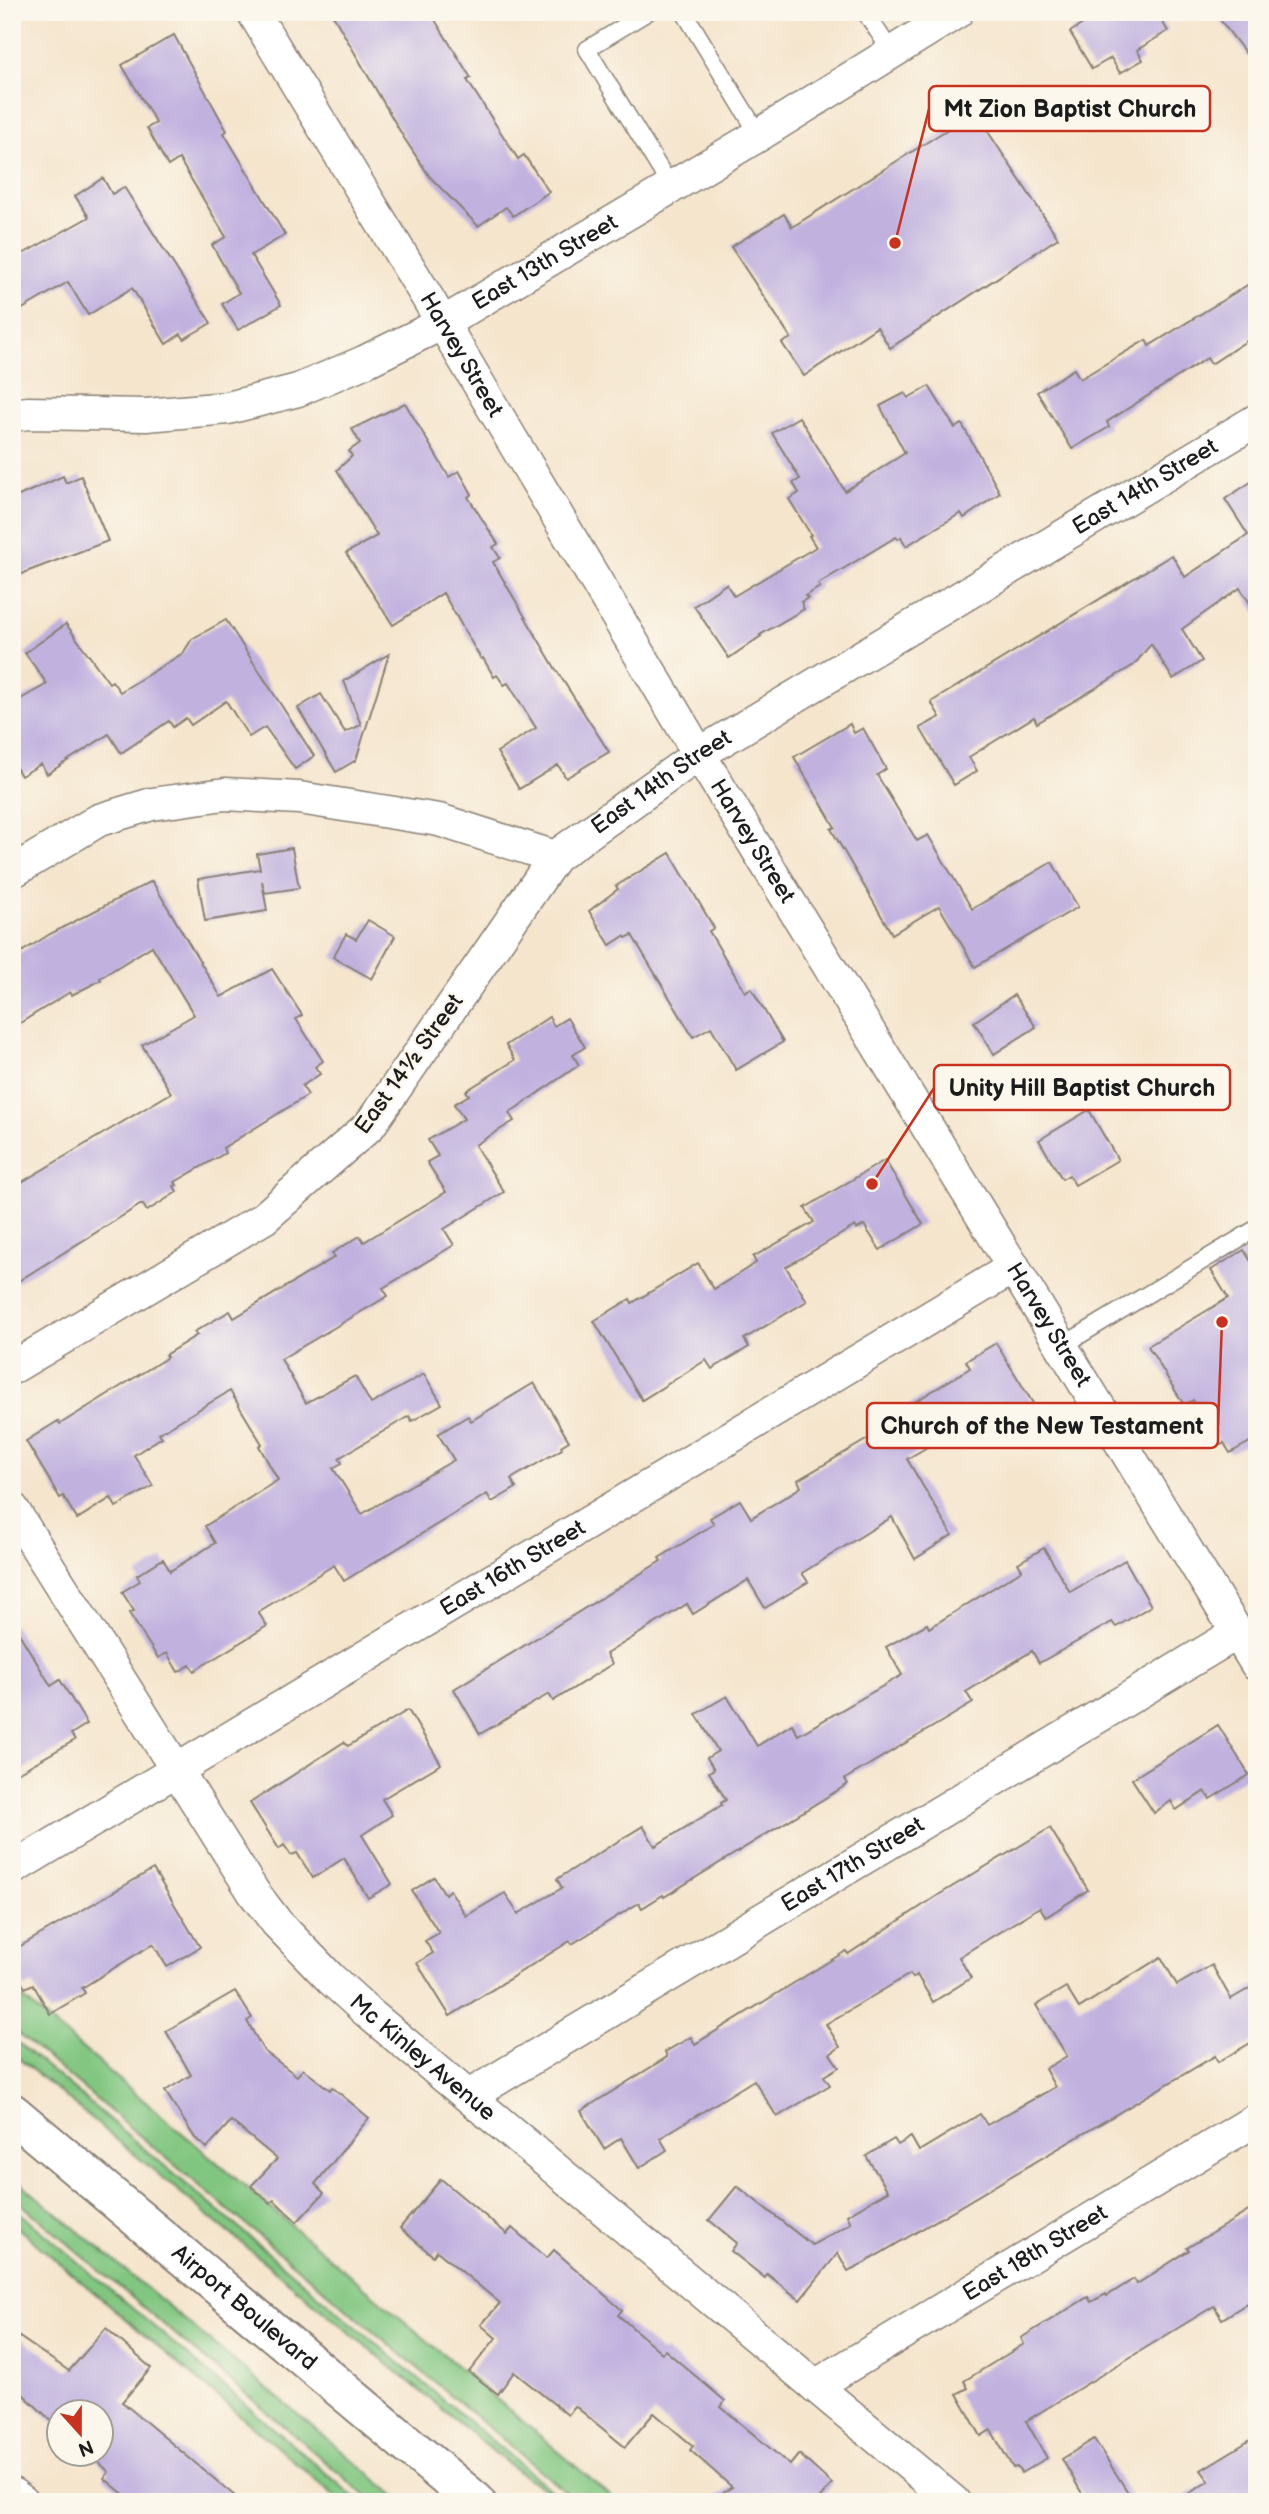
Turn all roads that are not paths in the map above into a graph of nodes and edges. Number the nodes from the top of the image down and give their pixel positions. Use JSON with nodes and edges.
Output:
{"nodes":[{"id":1,"x":253,"y":12,"type":"edge"},
{"id":2,"x":648,"y":12,"type":"edge"},
{"id":3,"x":684,"y":12,"type":"edge"},
{"id":4,"x":865,"y":12,"type":"edge"},
{"id":5,"x":957,"y":12,"type":"edge"},
{"id":6,"x":891,"y":51,"type":"junction"},
{"id":7,"x":759,"y":135,"type":"junction"},
{"id":8,"x":671,"y":187,"type":"junction"},
{"id":9,"x":443,"y":323,"type":"junction"},
{"id":10,"x":12,"y":415,"type":"edge"},
{"id":11,"x":1257,"y":420,"type":"edge"},
{"id":12,"x":699,"y":754,"type":"junction"},
{"id":13,"x":555,"y":856,"type":"junction"},
{"id":14,"x":12,"y":872,"type":"edge"},
{"id":15,"x":1257,"y":1228,"type":"edge"},
{"id":16,"x":1014,"y":1267,"type":"junction"},
{"id":17,"x":1062,"y":1346,"type":"junction"},
{"id":18,"x":12,"y":1368,"type":"edge"},
{"id":19,"x":12,"y":1508,"type":"edge"},
{"id":20,"x":1237,"y":1633,"type":"junction"},
{"id":21,"x":1257,"y":1665,"type":"edge"},
{"id":22,"x":175,"y":1770,"type":"junction"},
{"id":23,"x":12,"y":1869,"type":"edge"},
{"id":24,"x":469,"y":2096,"type":"junction"},
{"id":25,"x":12,"y":2113,"type":"edge"},
{"id":26,"x":1257,"y":2119,"type":"edge"},
{"id":27,"x":815,"y":2386,"type":"junction"},
{"id":28,"x":12,"y":2494,"type":"edge"},
{"id":29,"x":23,"y":2502,"type":"edge"},
{"id":30,"x":475,"y":2502,"type":"edge"},
{"id":31,"x":954,"y":2502,"type":"edge"}],
"edges":[{"from":1,"to":9,"type":"street","name":"Harvey Street"},
{"from":2,"to":8,"type":"lane"},
{"from":3,"to":7,"type":"lane"},
{"from":4,"to":6,"type":"lane"},
{"from":5,"to":6,"type":"street","name":"East 13th Street"},
{"from":6,"to":7,"type":"street","name":"East 13th Street"},
{"from":7,"to":8,"type":"street","name":"East 13th Street"},
{"from":8,"to":9,"type":"street","name":"East 13th Street"},
{"from":9,"to":10,"type":"street","name":"East 13th Street"},
{"from":9,"to":12,"type":"street","name":"Harvey Street"},
{"from":11,"to":12,"type":"street","name":"East 14th Street"},
{"from":12,"to":13,"type":"street","name":"East 14th Street"},
{"from":12,"to":16,"type":"street","name":"Harvey Street"},
{"from":13,"to":14,"type":"street"},
{"from":13,"to":18,"type":"street","name":"East 14½ Street"},
{"from":15,"to":17,"type":"lane"},
{"from":16,"to":17,"type":"street","name":"Harvey Street"},
{"from":16,"to":22,"type":"street","name":"East 16th Street"},
{"from":17,"to":20,"type":"street","name":"Harvey Street"},
{"from":19,"to":22,"type":"street","name":"Mc Kinley Avenue"},
{"from":20,"to":21,"type":"street","name":"Harvey Street"},
{"from":20,"to":24,"type":"street","name":"East 17th Street"},
{"from":22,"to":23,"type":"street","name":"East 16th Street"},
{"from":22,"to":24,"type":"street","name":"Mc Kinley Avenue"},
{"from":24,"to":27,"type":"street","name":"Mc Kinley Avenue"},
{"from":25,"to":30,"type":"main road","name":"Airport Boulevard"},
{"from":26,"to":27,"type":"street","name":"East 18th Street"},
{"from":27,"to":31,"type":"street","name":"Mc Kinley Avenue"},
{"from":28,"to":29,"type":"street"}]}
